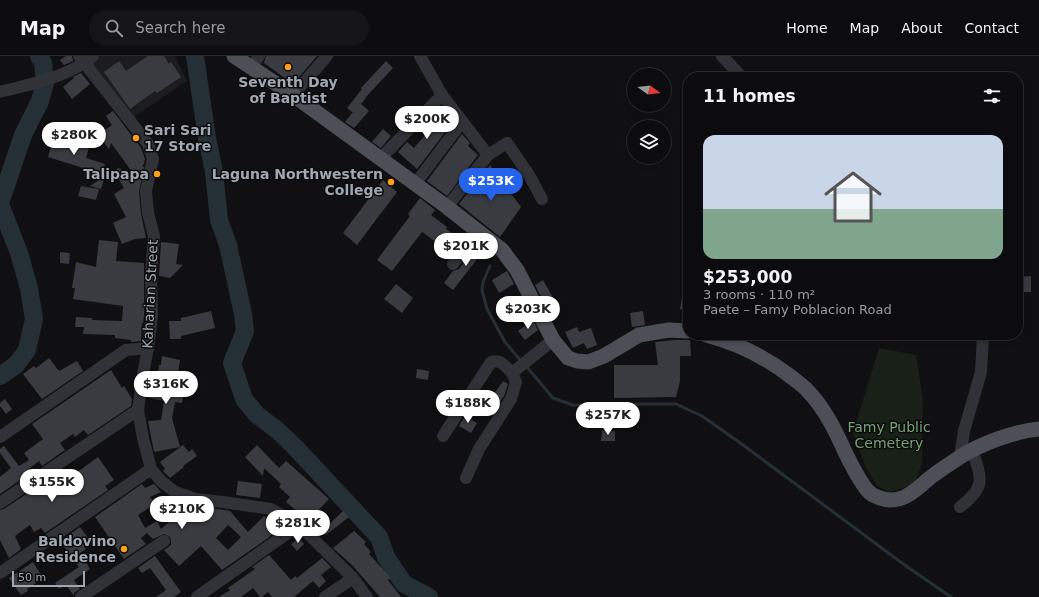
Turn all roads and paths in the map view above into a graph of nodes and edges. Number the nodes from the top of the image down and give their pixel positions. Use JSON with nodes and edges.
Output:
{"nodes":[{"id":1,"x":234,"y":56,"type":"edge"},
{"id":2,"x":327,"y":56,"type":"edge"},
{"id":3,"x":420,"y":56,"type":"edge"},
{"id":4,"x":722,"y":56,"type":"edge"},
{"id":5,"x":86,"y":58,"type":"edge"},
{"id":6,"x":255,"y":61,"type":"edge"},
{"id":7,"x":737,"y":72,"type":"edge"},
{"id":8,"x":0,"y":92,"type":"edge"},
{"id":9,"x":293,"y":95,"type":"junction"},
{"id":10,"x":442,"y":95,"type":"junction"},
{"id":11,"x":462,"y":122,"type":"junction"},
{"id":12,"x":488,"y":155,"type":"junction"},
{"id":13,"x":380,"y":159,"type":"junction"},
{"id":14,"x":415,"y":184,"type":"junction"},
{"id":15,"x":542,"y":199,"type":"dead end"},
{"id":16,"x":447,"y":207,"type":"junction"},
{"id":17,"x":478,"y":231,"type":"junction"},
{"id":18,"x":453,"y":264,"type":"dead end"},
{"id":19,"x":683,"y":331,"type":"edge"},
{"id":20,"x":553,"y":340,"type":"junction"},
{"id":21,"x":722,"y":340,"type":"edge"},
{"id":22,"x":983,"y":340,"type":"edge"},
{"id":23,"x":148,"y":348,"type":"junction"},
{"id":24,"x":512,"y":373,"type":"junction"},
{"id":25,"x":138,"y":410,"type":"junction"},
{"id":26,"x":1039,"y":429,"type":"edge"},
{"id":27,"x":443,"y":436,"type":"dead end"},
{"id":28,"x":0,"y":437,"type":"edge"},
{"id":29,"x":966,"y":454,"type":"junction"},
{"id":30,"x":151,"y":469,"type":"junction"},
{"id":31,"x":466,"y":478,"type":"dead end"},
{"id":32,"x":0,"y":502,"type":"edge"},
{"id":33,"x":960,"y":507,"type":"dead end"},
{"id":34,"x":299,"y":525,"type":"junction"},
{"id":35,"x":164,"y":541,"type":"dead end"},
{"id":36,"x":0,"y":573,"type":"edge"},
{"id":37,"x":353,"y":578,"type":"junction"},
{"id":38,"x":362,"y":595,"type":"edge"},
{"id":39,"x":81,"y":597,"type":"edge"},
{"id":40,"x":197,"y":597,"type":"edge"},
{"id":41,"x":325,"y":597,"type":"edge"}],
"edges":[{"from":1,"to":6,"type":"main road"},
{"from":2,"to":9,"type":"street"},
{"from":3,"to":10,"type":"street"},
{"from":4,"to":7,"type":"street"},
{"from":5,"to":8,"type":"street"},
{"from":5,"to":23,"type":"street","name":"Kaharian Street"},
{"from":6,"to":9,"type":"main road"},
{"from":9,"to":13,"type":"main road"},
{"from":10,"to":11,"type":"street"},
{"from":10,"to":13,"type":"street"},
{"from":11,"to":12,"type":"street"},
{"from":11,"to":14,"type":"street"},
{"from":12,"to":15,"type":"street"},
{"from":12,"to":16,"type":"street"},
{"from":13,"to":14,"type":"main road"},
{"from":14,"to":16,"type":"main road"},
{"from":16,"to":17,"type":"main road"},
{"from":17,"to":18,"type":"street"},
{"from":17,"to":20,"type":"main road"},
{"from":19,"to":20,"type":"main road"},
{"from":20,"to":24,"type":"street"},
{"from":21,"to":29,"type":"main road"},
{"from":22,"to":29,"type":"street"},
{"from":23,"to":25,"type":"street","name":"Kaharian Street"},
{"from":23,"to":28,"type":"street"},
{"from":24,"to":27,"type":"street"},
{"from":24,"to":31,"type":"street"},
{"from":25,"to":30,"type":"street","name":"Kaharian Street"},
{"from":25,"to":32,"type":"street"},
{"from":26,"to":29,"type":"main road"},
{"from":29,"to":33,"type":"street"},
{"from":30,"to":34,"type":"street","name":"Kaharian Street"},
{"from":30,"to":36,"type":"street"},
{"from":34,"to":37,"type":"street","name":"Kaharian Street"},
{"from":34,"to":40,"type":"street"},
{"from":35,"to":39,"type":"street"},
{"from":37,"to":38,"type":"street","name":"Kaharian Street"},
{"from":37,"to":41,"type":"street"}]}
